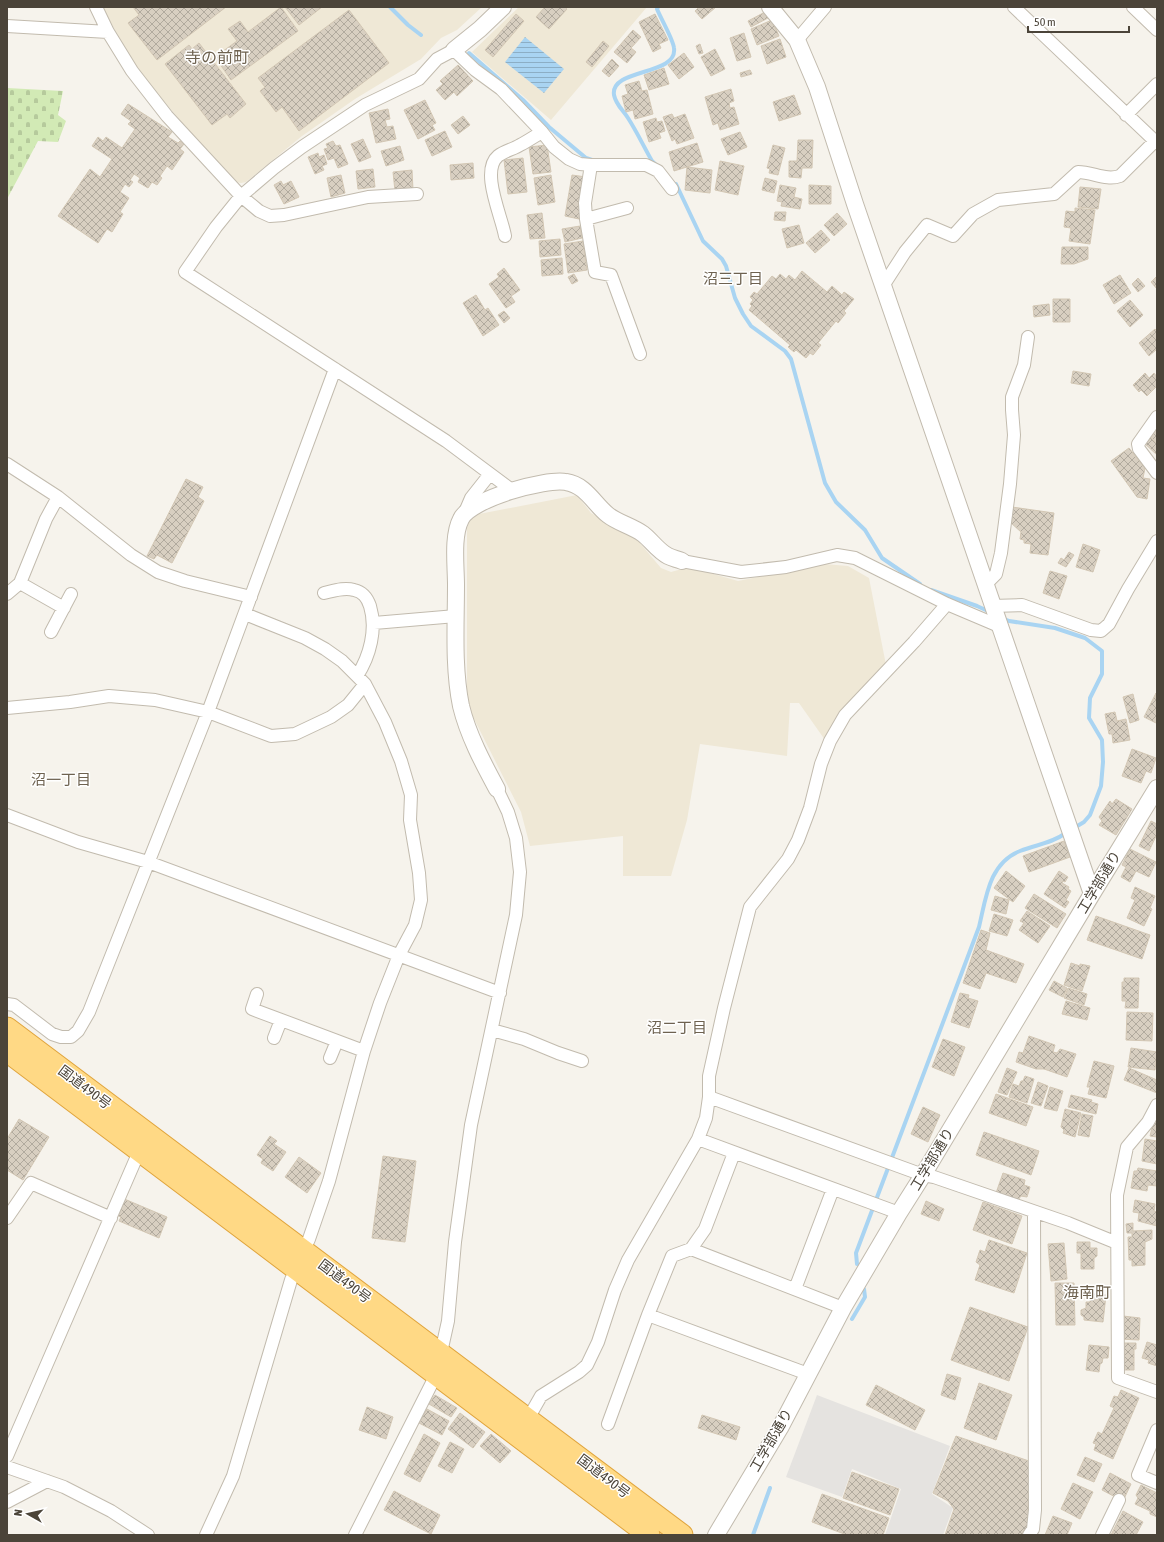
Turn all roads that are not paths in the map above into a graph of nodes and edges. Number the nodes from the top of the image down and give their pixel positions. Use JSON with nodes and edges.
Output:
{"nodes":[{"id":1,"x":96,"y":7,"type":"edge"},
{"id":2,"x":503,"y":7,"type":"edge"},
{"id":3,"x":770,"y":7,"type":"edge"},
{"id":4,"x":825,"y":7,"type":"edge"},
{"id":5,"x":1014,"y":7,"type":"edge"},
{"id":6,"x":1133,"y":7,"type":"edge"},
{"id":7,"x":7,"y":26,"type":"edge"},
{"id":8,"x":1157,"y":30,"type":"edge"},
{"id":9,"x":108,"y":32,"type":"junction"},
{"id":10,"x":797,"y":40,"type":"junction"},
{"id":11,"x":454,"y":50,"type":"junction"},
{"id":12,"x":1157,"y":84,"type":"edge"},
{"id":13,"x":1126,"y":115,"type":"junction"},
{"id":14,"x":542,"y":132,"type":"junction"},
{"id":15,"x":1156,"y":142,"type":"edge"},
{"id":16,"x":591,"y":165,"type":"junction"},
{"id":17,"x":672,"y":189,"type":"dead end"},
{"id":18,"x":417,"y":194,"type":"dead end"},
{"id":19,"x":241,"y":196,"type":"junction"},
{"id":20,"x":628,"y":208,"type":"dead end"},
{"id":21,"x":586,"y":219,"type":"junction"},
{"id":22,"x":505,"y":236,"type":"dead end"},
{"id":23,"x":883,"y":286,"type":"junction"},
{"id":24,"x":1028,"y":337,"type":"dead end"},
{"id":25,"x":640,"y":354,"type":"dead end"},
{"id":26,"x":335,"y":369,"type":"junction"},
{"id":27,"x":1157,"y":418,"type":"edge"},
{"id":28,"x":7,"y":464,"type":"edge"},
{"id":29,"x":1157,"y":473,"type":"edge"},
{"id":30,"x":490,"y":474,"type":"junction"},
{"id":31,"x":513,"y":491,"type":"junction"},
{"id":32,"x":58,"y":497,"type":"junction"},
{"id":33,"x":465,"y":512,"type":"junction"},
{"id":34,"x":1157,"y":541,"type":"edge"},
{"id":35,"x":682,"y":561,"type":"joint"},
{"id":36,"x":20,"y":583,"type":"junction"},
{"id":37,"x":985,"y":585,"type":"junction"},
{"id":38,"x":324,"y":593,"type":"dead end"},
{"id":39,"x":7,"y":594,"type":"edge"},
{"id":40,"x":71,"y":594,"type":"dead end"},
{"id":41,"x":251,"y":597,"type":"junction"},
{"id":42,"x":947,"y":604,"type":"junction"},
{"id":43,"x":992,"y":606,"type":"junction"},
{"id":44,"x":64,"y":608,"type":"junction"},
{"id":45,"x":245,"y":614,"type":"junction"},
{"id":46,"x":456,"y":616,"type":"junction"},
{"id":47,"x":374,"y":623,"type":"junction"},
{"id":48,"x":999,"y":626,"type":"junction"},
{"id":49,"x":51,"y":632,"type":"dead end"},
{"id":50,"x":361,"y":680,"type":"junction"},
{"id":51,"x":7,"y":708,"type":"edge"},
{"id":52,"x":208,"y":712,"type":"junction"},
{"id":53,"x":1157,"y":788,"type":"edge"},
{"id":54,"x":497,"y":789,"type":"joint"},
{"id":55,"x":7,"y":815,"type":"edge"},
{"id":56,"x":148,"y":862,"type":"junction"},
{"id":57,"x":1092,"y":894,"type":"junction"},
{"id":58,"x":400,"y":955,"type":"junction"},
{"id":59,"x":500,"y":992,"type":"junction"},
{"id":60,"x":257,"y":994,"type":"dead end"},
{"id":61,"x":7,"y":1004,"type":"edge"},
{"id":62,"x":281,"y":1020,"type":"junction"},
{"id":63,"x":7,"y":1028,"type":"edge"},
{"id":64,"x":492,"y":1030,"type":"junction"},
{"id":65,"x":274,"y":1038,"type":"dead end"},
{"id":66,"x":337,"y":1041,"type":"junction"},
{"id":67,"x":364,"y":1051,"type":"junction"},
{"id":68,"x":7,"y":1052,"type":"edge"},
{"id":69,"x":330,"y":1058,"type":"dead end"},
{"id":70,"x":582,"y":1061,"type":"dead end"},
{"id":71,"x":709,"y":1097,"type":"junction"},
{"id":72,"x":1157,"y":1105,"type":"edge"},
{"id":73,"x":698,"y":1139,"type":"junction"},
{"id":74,"x":143,"y":1142,"type":"junction"},
{"id":75,"x":734,"y":1152,"type":"junction"},
{"id":76,"x":923,"y":1175,"type":"junction"},
{"id":77,"x":833,"y":1189,"type":"junction"},
{"id":78,"x":1034,"y":1212,"type":"junction"},
{"id":79,"x":899,"y":1213,"type":"junction"},
{"id":80,"x":7,"y":1218,"type":"edge"},
{"id":81,"x":111,"y":1218,"type":"junction"},
{"id":82,"x":1117,"y":1243,"type":"junction"},
{"id":83,"x":691,"y":1249,"type":"junction"},
{"id":84,"x":299,"y":1259,"type":"junction"},
{"id":85,"x":795,"y":1289,"type":"junction"},
{"id":86,"x":843,"y":1308,"type":"junction"},
{"id":87,"x":648,"y":1315,"type":"junction"},
{"id":88,"x":441,"y":1353,"type":"junction"},
{"id":89,"x":808,"y":1374,"type":"junction"},
{"id":90,"x":436,"y":1375,"type":"junction"},
{"id":91,"x":1157,"y":1392,"type":"edge"},
{"id":92,"x":608,"y":1424,"type":"dead end"},
{"id":93,"x":524,"y":1427,"type":"junction"},
{"id":94,"x":1157,"y":1430,"type":"edge"},
{"id":95,"x":7,"y":1456,"type":"edge"},
{"id":96,"x":7,"y":1468,"type":"edge"},
{"id":97,"x":47,"y":1481,"type":"junction"},
{"id":98,"x":1157,"y":1484,"type":"edge"},
{"id":99,"x":1119,"y":1500,"type":"dead end"},
{"id":100,"x":7,"y":1502,"type":"edge"},
{"id":101,"x":148,"y":1535,"type":"edge"},
{"id":102,"x":206,"y":1535,"type":"edge"},
{"id":103,"x":355,"y":1535,"type":"edge"},
{"id":104,"x":649,"y":1535,"type":"edge"},
{"id":105,"x":682,"y":1535,"type":"edge"},
{"id":106,"x":716,"y":1535,"type":"edge"},
{"id":107,"x":1030,"y":1535,"type":"edge"},
{"id":108,"x":1102,"y":1535,"type":"edge"}],
"edges":[{"from":1,"to":9,"type":"street"},
{"from":2,"to":11,"type":"street"},
{"from":3,"to":10,"type":"street"},
{"from":4,"to":10,"type":"street"},
{"from":5,"to":13,"type":"street"},
{"from":6,"to":8,"type":"street"},
{"from":7,"to":9,"type":"street"},
{"from":9,"to":19,"type":"street"},
{"from":10,"to":23,"type":"street"},
{"from":11,"to":14,"type":"street"},
{"from":11,"to":19,"type":"street"},
{"from":12,"to":13,"type":"street"},
{"from":13,"to":15,"type":"street"},
{"from":14,"to":16,"type":"street"},
{"from":14,"to":22,"type":"street"},
{"from":15,"to":23,"type":"street"},
{"from":16,"to":17,"type":"street"},
{"from":16,"to":21,"type":"street"},
{"from":18,"to":19,"type":"street"},
{"from":19,"to":26,"type":"street"},
{"from":20,"to":21,"type":"street"},
{"from":21,"to":25,"type":"street"},
{"from":23,"to":37,"type":"street"},
{"from":24,"to":37,"type":"street"},
{"from":26,"to":30,"type":"street"},
{"from":26,"to":41,"type":"street"},
{"from":27,"to":29,"type":"street"},
{"from":28,"to":32,"type":"street"},
{"from":30,"to":31,"type":"street"},
{"from":30,"to":33,"type":"street"},
{"from":31,"to":33,"type":"street"},
{"from":31,"to":35,"type":"street"},
{"from":32,"to":36,"type":"street"},
{"from":32,"to":41,"type":"street"},
{"from":33,"to":46,"type":"street"},
{"from":34,"to":43,"type":"street"},
{"from":35,"to":42,"type":"street"},
{"from":36,"to":39,"type":"street"},
{"from":36,"to":44,"type":"street"},
{"from":37,"to":43,"type":"street"},
{"from":38,"to":47,"type":"street"},
{"from":40,"to":44,"type":"street"},
{"from":41,"to":45,"type":"street"},
{"from":42,"to":48,"type":"street"},
{"from":42,"to":71,"type":"street"},
{"from":43,"to":48,"type":"street"},
{"from":44,"to":49,"type":"street"},
{"from":45,"to":50,"type":"street"},
{"from":45,"to":52,"type":"street"},
{"from":46,"to":47,"type":"street"},
{"from":46,"to":54,"type":"street"},
{"from":47,"to":50,"type":"street"},
{"from":48,"to":57,"type":"street"},
{"from":50,"to":52,"type":"street"},
{"from":50,"to":58,"type":"street"},
{"from":51,"to":52,"type":"street"},
{"from":52,"to":56,"type":"street"},
{"from":53,"to":57,"type":"street","name":"工学部通り"},
{"from":54,"to":59,"type":"street"},
{"from":55,"to":56,"type":"street"},
{"from":56,"to":58,"type":"street"},
{"from":56,"to":61,"type":"street"},
{"from":57,"to":76,"type":"street","name":"工学部通り"},
{"from":58,"to":59,"type":"street"},
{"from":58,"to":67,"type":"street"},
{"from":59,"to":64,"type":"street"},
{"from":60,"to":62,"type":"street"},
{"from":62,"to":65,"type":"street"},
{"from":62,"to":66,"type":"street"},
{"from":63,"to":74,"type":"highway","name":"国道490号"},
{"from":64,"to":70,"type":"street"},
{"from":64,"to":88,"type":"street"},
{"from":66,"to":67,"type":"street"},
{"from":66,"to":69,"type":"street"},
{"from":67,"to":84,"type":"street"},
{"from":68,"to":74,"type":"highway","name":"国道490号"},
{"from":71,"to":73,"type":"street"},
{"from":71,"to":76,"type":"street"},
{"from":72,"to":82,"type":"street"},
{"from":73,"to":75,"type":"street"},
{"from":73,"to":93,"type":"street"},
{"from":74,"to":81,"type":"street"},
{"from":74,"to":84,"type":"highway","name":"国道490号"},
{"from":75,"to":77,"type":"street"},
{"from":75,"to":83,"type":"street"},
{"from":76,"to":78,"type":"street"},
{"from":76,"to":79,"type":"street","name":"工学部通り"},
{"from":77,"to":79,"type":"street"},
{"from":77,"to":85,"type":"street"},
{"from":78,"to":82,"type":"street"},
{"from":78,"to":107,"type":"street"},
{"from":79,"to":86,"type":"street","name":"工学部通り"},
{"from":80,"to":81,"type":"street"},
{"from":81,"to":95,"type":"street"},
{"from":82,"to":91,"type":"street"},
{"from":83,"to":85,"type":"street"},
{"from":83,"to":87,"type":"street"},
{"from":84,"to":88,"type":"highway","name":"国道490号"},
{"from":84,"to":90,"type":"highway","name":"国道490号"},
{"from":84,"to":102,"type":"street"},
{"from":85,"to":86,"type":"street"},
{"from":86,"to":89,"type":"street","name":"工学部通り"},
{"from":87,"to":89,"type":"street"},
{"from":87,"to":92,"type":"street"},
{"from":88,"to":90,"type":"street"},
{"from":88,"to":93,"type":"highway","name":"国道490号"},
{"from":89,"to":106,"type":"street","name":"工学部通り"},
{"from":90,"to":93,"type":"highway","name":"国道490号"},
{"from":90,"to":103,"type":"street"},
{"from":93,"to":104,"type":"highway","name":"国道490号"},
{"from":93,"to":105,"type":"highway","name":"国道490号"},
{"from":94,"to":98,"type":"street"},
{"from":96,"to":97,"type":"street"},
{"from":97,"to":100,"type":"street"},
{"from":97,"to":101,"type":"street"},
{"from":99,"to":108,"type":"street"}]}
